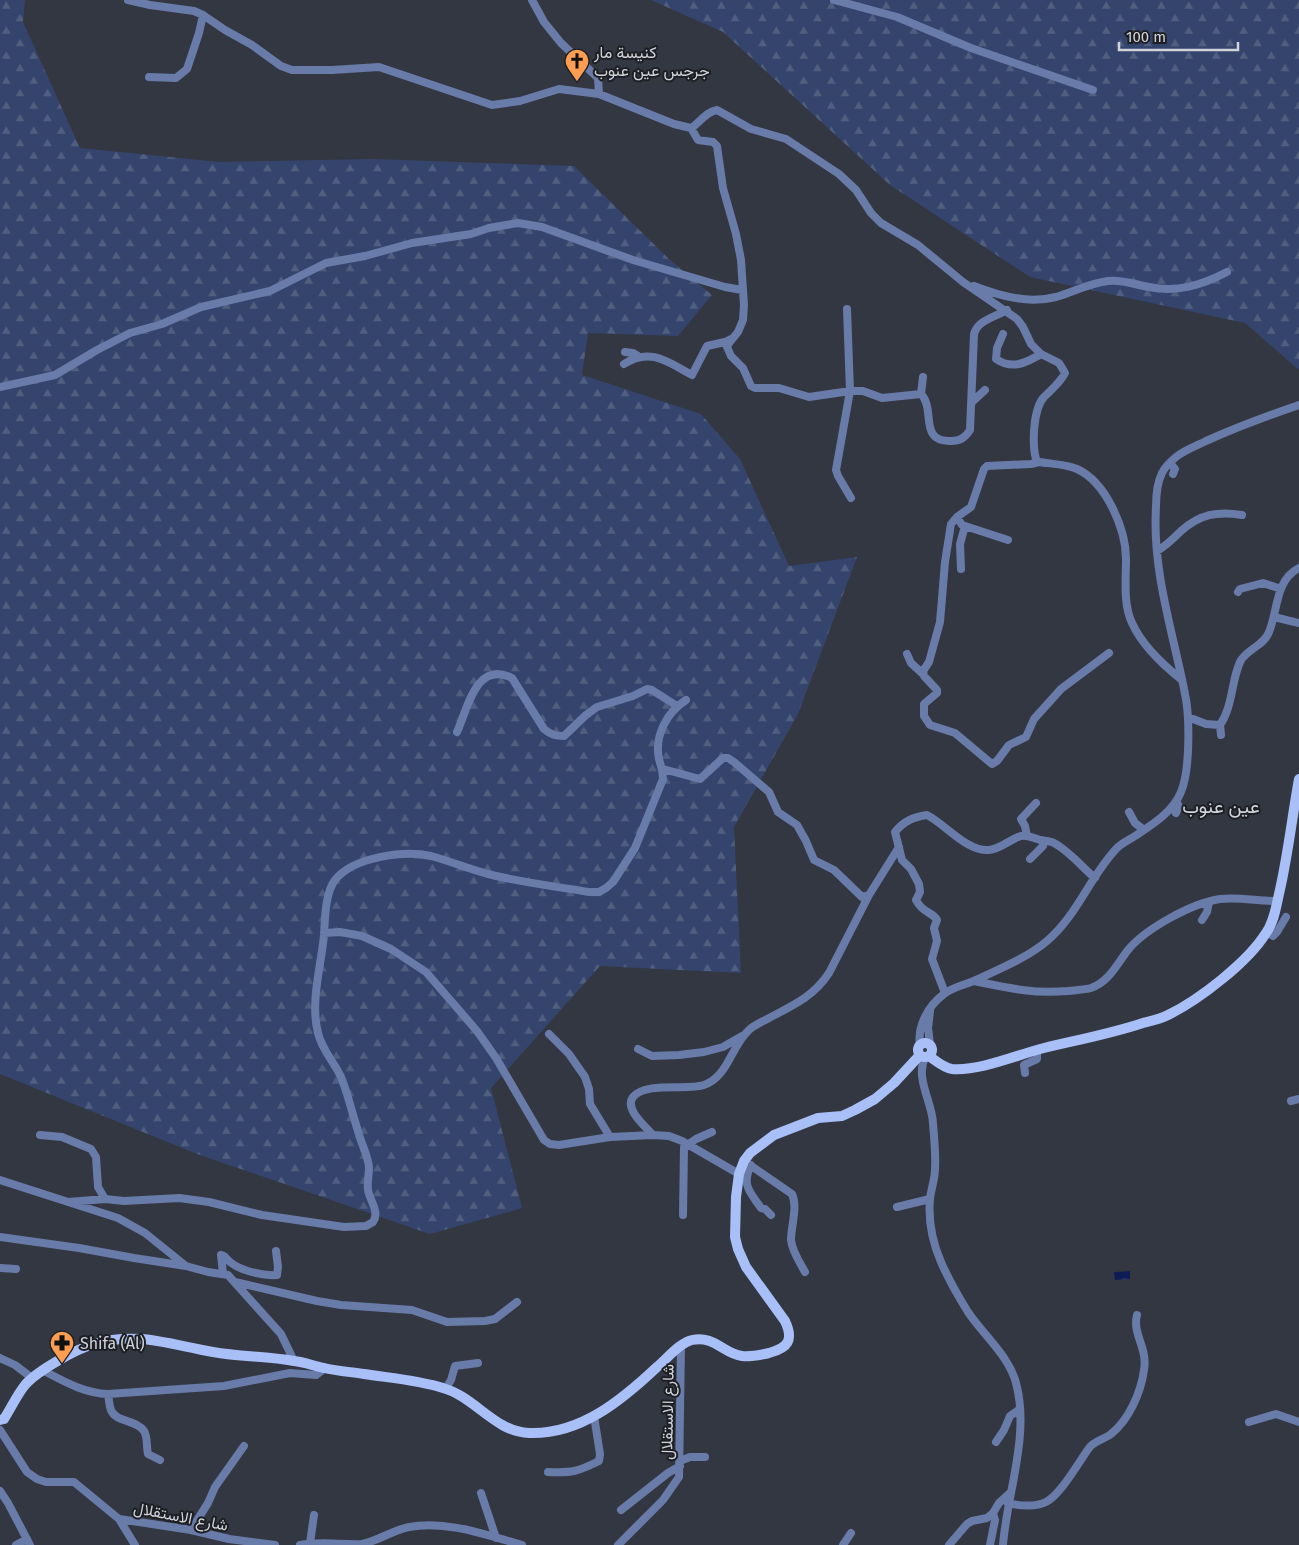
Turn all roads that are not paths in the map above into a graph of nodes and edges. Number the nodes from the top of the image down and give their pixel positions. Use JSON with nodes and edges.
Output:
{"nodes":[{"id":1,"x":128,"y":0,"type":"edge"},
{"id":2,"x":532,"y":0,"type":"edge"},
{"id":3,"x":834,"y":0,"type":"edge"},
{"id":4,"x":203,"y":15,"type":"junction"},
{"id":5,"x":148,"y":77,"type":"dead end"},
{"id":6,"x":1092,"y":90,"type":"dead end"},
{"id":7,"x":599,"y":94,"type":"junction"},
{"id":8,"x":690,"y":128,"type":"junction"},
{"id":9,"x":1227,"y":272,"type":"dead end"},
{"id":10,"x":963,"y":282,"type":"junction"},
{"id":11,"x":742,"y":290,"type":"junction"},
{"id":12,"x":846,"y":309,"type":"dead end"},
{"id":13,"x":1007,"y":310,"type":"junction"},
{"id":14,"x":1003,"y":334,"type":"dead end"},
{"id":15,"x":733,"y":338,"type":"junction"},
{"id":16,"x":625,"y":352,"type":"dead end"},
{"id":17,"x":1041,"y":354,"type":"junction"},
{"id":18,"x":638,"y":356,"type":"junction"},
{"id":19,"x":624,"y":364,"type":"dead end"},
{"id":20,"x":922,"y":377,"type":"dead end"},
{"id":21,"x":0,"y":387,"type":"edge"},
{"id":22,"x":985,"y":390,"type":"dead end"},
{"id":23,"x":850,"y":391,"type":"junction"},
{"id":24,"x":921,"y":394,"type":"junction"},
{"id":25,"x":972,"y":402,"type":"junction"},
{"id":26,"x":1299,"y":406,"type":"edge"},
{"id":27,"x":1039,"y":462,"type":"junction"},
{"id":28,"x":1170,"y":463,"type":"junction"},
{"id":29,"x":1173,"y":474,"type":"dead end"},
{"id":30,"x":852,"y":498,"type":"dead end"},
{"id":31,"x":1242,"y":515,"type":"dead end"},
{"id":32,"x":957,"y":516,"type":"junction"},
{"id":33,"x":965,"y":526,"type":"junction"},
{"id":34,"x":1008,"y":540,"type":"dead end"},
{"id":35,"x":1157,"y":551,"type":"junction"},
{"id":36,"x":1299,"y":568,"type":"edge"},
{"id":37,"x":961,"y":569,"type":"dead end"},
{"id":38,"x":1281,"y":589,"type":"junction"},
{"id":39,"x":1238,"y":592,"type":"dead end"},
{"id":40,"x":1274,"y":617,"type":"junction"},
{"id":41,"x":1299,"y":623,"type":"edge"},
{"id":42,"x":1110,"y":653,"type":"dead end"},
{"id":43,"x":907,"y":654,"type":"dead end"},
{"id":44,"x":923,"y":674,"type":"junction"},
{"id":45,"x":1182,"y":680,"type":"junction"},
{"id":46,"x":686,"y":700,"type":"dead end"},
{"id":47,"x":677,"y":706,"type":"junction"},
{"id":48,"x":1188,"y":717,"type":"junction"},
{"id":49,"x":1220,"y":725,"type":"junction"},
{"id":50,"x":457,"y":732,"type":"dead end"},
{"id":51,"x":1221,"y":735,"type":"dead end"},
{"id":52,"x":664,"y":769,"type":"junction"},
{"id":53,"x":1299,"y":779,"type":"edge"},
{"id":54,"x":1176,"y":802,"type":"junction"},
{"id":55,"x":1036,"y":803,"type":"dead end"},
{"id":56,"x":1129,"y":812,"type":"dead end"},
{"id":57,"x":1176,"y":813,"type":"dead end"},
{"id":58,"x":1144,"y":830,"type":"junction"},
{"id":59,"x":1027,"y":836,"type":"junction"},
{"id":60,"x":1043,"y":841,"type":"junction"},
{"id":61,"x":899,"y":847,"type":"junction"},
{"id":62,"x":1030,"y":860,"type":"dead end"},
{"id":63,"x":1095,"y":878,"type":"junction"},
{"id":64,"x":870,"y":895,"type":"junction"},
{"id":65,"x":1277,"y":901,"type":"junction"},
{"id":66,"x":1209,"y":902,"type":"junction"},
{"id":67,"x":1286,"y":917,"type":"dead end"},
{"id":68,"x":1202,"y":920,"type":"dead end"},
{"id":69,"x":1267,"y":932,"type":"junction"},
{"id":70,"x":324,"y":933,"type":"junction"},
{"id":71,"x":974,"y":981,"type":"junction"},
{"id":72,"x":945,"y":993,"type":"junction"},
{"id":73,"x":549,"y":1034,"type":"dead end"},
{"id":74,"x":744,"y":1035,"type":"junction"},
{"id":75,"x":638,"y":1049,"type":"dead end"},
{"id":76,"x":1037,"y":1050,"type":"junction"},
{"id":77,"x":926,"y":1052,"type":"junction"},
{"id":78,"x":1026,"y":1073,"type":"dead end"},
{"id":79,"x":712,"y":1132,"type":"dead end"},
{"id":80,"x":40,"y":1135,"type":"dead end"},
{"id":81,"x":652,"y":1135,"type":"junction"},
{"id":82,"x":610,"y":1137,"type":"junction"},
{"id":83,"x":687,"y":1144,"type":"junction"},
{"id":84,"x":748,"y":1163,"type":"junction"},
{"id":85,"x":739,"y":1174,"type":"junction"},
{"id":86,"x":0,"y":1180,"type":"edge"},
{"id":87,"x":105,"y":1199,"type":"junction"},
{"id":88,"x":930,"y":1199,"type":"junction"},
{"id":89,"x":68,"y":1202,"type":"junction"},
{"id":90,"x":897,"y":1207,"type":"dead end"},
{"id":91,"x":683,"y":1215,"type":"dead end"},
{"id":92,"x":771,"y":1215,"type":"dead end"},
{"id":93,"x":0,"y":1237,"type":"edge"},
{"id":94,"x":276,"y":1251,"type":"dead end"},
{"id":95,"x":186,"y":1266,"type":"junction"},
{"id":96,"x":0,"y":1268,"type":"edge"},
{"id":97,"x":16,"y":1269,"type":"dead end"},
{"id":98,"x":806,"y":1272,"type":"dead end"},
{"id":99,"x":223,"y":1274,"type":"junction"},
{"id":100,"x":235,"y":1282,"type":"junction"},
{"id":101,"x":517,"y":1302,"type":"dead end"},
{"id":102,"x":1137,"y":1315,"type":"dead end"},
{"id":103,"x":681,"y":1346,"type":"junction"},
{"id":104,"x":0,"y":1358,"type":"edge"},
{"id":105,"x":294,"y":1360,"type":"junction"},
{"id":106,"x":478,"y":1363,"type":"dead end"},
{"id":107,"x":325,"y":1368,"type":"junction"},
{"id":108,"x":44,"y":1371,"type":"junction"},
{"id":109,"x":32,"y":1378,"type":"junction"},
{"id":110,"x":446,"y":1388,"type":"junction"},
{"id":111,"x":108,"y":1394,"type":"junction"},
{"id":112,"x":1020,"y":1409,"type":"junction"},
{"id":113,"x":594,"y":1416,"type":"junction"},
{"id":114,"x":0,"y":1420,"type":"edge"},
{"id":115,"x":1249,"y":1422,"type":"dead end"},
{"id":116,"x":1299,"y":1422,"type":"edge"},
{"id":117,"x":0,"y":1430,"type":"edge"},
{"id":118,"x":996,"y":1442,"type":"dead end"},
{"id":119,"x":244,"y":1446,"type":"dead end"},
{"id":120,"x":705,"y":1458,"type":"dead end"},
{"id":121,"x":160,"y":1460,"type":"dead end"},
{"id":122,"x":680,"y":1464,"type":"junction"},
{"id":123,"x":548,"y":1472,"type":"dead end"},
{"id":124,"x":0,"y":1491,"type":"edge"},
{"id":125,"x":1010,"y":1492,"type":"junction"},
{"id":126,"x":481,"y":1493,"type":"dead end"},
{"id":127,"x":1008,"y":1503,"type":"junction"},
{"id":128,"x":622,"y":1510,"type":"dead end"},
{"id":129,"x":993,"y":1514,"type":"junction"},
{"id":130,"x":314,"y":1515,"type":"dead end"},
{"id":131,"x":119,"y":1519,"type":"junction"},
{"id":132,"x":191,"y":1530,"type":"junction"},
{"id":133,"x":852,"y":1533,"type":"dead end"},
{"id":134,"x":496,"y":1538,"type":"junction"},
{"id":135,"x":28,"y":1542,"type":"edge"},
{"id":136,"x":310,"y":1543,"type":"junction"},
{"id":137,"x":16,"y":1545,"type":"edge"},
{"id":138,"x":135,"y":1545,"type":"edge"},
{"id":139,"x":275,"y":1545,"type":"edge"},
{"id":140,"x":300,"y":1545,"type":"edge"},
{"id":141,"x":362,"y":1545,"type":"edge"},
{"id":142,"x":522,"y":1545,"type":"edge"},
{"id":143,"x":618,"y":1545,"type":"edge"},
{"id":144,"x":843,"y":1545,"type":"edge"},
{"id":145,"x":949,"y":1545,"type":"edge"},
{"id":146,"x":990,"y":1545,"type":"edge"},
{"id":147,"x":1003,"y":1545,"type":"edge"}],
"edges":[{"from":1,"to":4,"type":"street"},
{"from":2,"to":7,"type":"street"},
{"from":3,"to":6,"type":"street"},
{"from":4,"to":5,"type":"street"},
{"from":4,"to":7,"type":"street"},
{"from":7,"to":8,"type":"street"},
{"from":8,"to":10,"type":"street"},
{"from":8,"to":11,"type":"street"},
{"from":9,"to":10,"type":"street"},
{"from":10,"to":13,"type":"street"},
{"from":11,"to":15,"type":"street"},
{"from":11,"to":21,"type":"street"},
{"from":12,"to":23,"type":"street"},
{"from":13,"to":17,"type":"street"},
{"from":13,"to":25,"type":"street"},
{"from":14,"to":17,"type":"street"},
{"from":15,"to":18,"type":"street"},
{"from":15,"to":23,"type":"street"},
{"from":16,"to":18,"type":"street"},
{"from":17,"to":27,"type":"street"},
{"from":18,"to":19,"type":"street"},
{"from":20,"to":24,"type":"street"},
{"from":22,"to":25,"type":"street"},
{"from":23,"to":24,"type":"street"},
{"from":23,"to":30,"type":"street"},
{"from":24,"to":25,"type":"street"},
{"from":26,"to":28,"type":"street"},
{"from":27,"to":32,"type":"street"},
{"from":27,"to":45,"type":"street"},
{"from":28,"to":29,"type":"street"},
{"from":28,"to":35,"type":"street"},
{"from":31,"to":35,"type":"street"},
{"from":32,"to":33,"type":"street"},
{"from":32,"to":44,"type":"street"},
{"from":33,"to":34,"type":"street"},
{"from":33,"to":37,"type":"street"},
{"from":35,"to":45,"type":"street"},
{"from":36,"to":38,"type":"street"},
{"from":38,"to":39,"type":"street"},
{"from":38,"to":40,"type":"street"},
{"from":40,"to":41,"type":"street"},
{"from":40,"to":49,"type":"street"},
{"from":42,"to":44,"type":"street"},
{"from":43,"to":44,"type":"street"},
{"from":45,"to":48,"type":"street"},
{"from":46,"to":47,"type":"street"},
{"from":47,"to":50,"type":"street"},
{"from":47,"to":52,"type":"street"},
{"from":48,"to":49,"type":"street"},
{"from":48,"to":54,"type":"street"},
{"from":49,"to":51,"type":"street"},
{"from":52,"to":64,"type":"street"},
{"from":52,"to":70,"type":"street"},
{"from":53,"to":65,"type":"main road"},
{"from":54,"to":57,"type":"street"},
{"from":54,"to":58,"type":"street"},
{"from":55,"to":59,"type":"street"},
{"from":56,"to":58,"type":"street"},
{"from":58,"to":63,"type":"street"},
{"from":59,"to":60,"type":"street"},
{"from":59,"to":61,"type":"street"},
{"from":60,"to":62,"type":"street"},
{"from":60,"to":63,"type":"street"},
{"from":61,"to":64,"type":"street"},
{"from":61,"to":72,"type":"street"},
{"from":63,"to":71,"type":"street"},
{"from":64,"to":74,"type":"street"},
{"from":65,"to":66,"type":"street"},
{"from":65,"to":69,"type":"main road"},
{"from":66,"to":68,"type":"street"},
{"from":66,"to":71,"type":"street"},
{"from":67,"to":69,"type":"street"},
{"from":69,"to":76,"type":"main road"},
{"from":70,"to":82,"type":"street"},
{"from":70,"to":87,"type":"street"},
{"from":71,"to":72,"type":"street"},
{"from":72,"to":77,"type":"street"},
{"from":73,"to":82,"type":"street"},
{"from":74,"to":75,"type":"street"},
{"from":74,"to":81,"type":"street"},
{"from":76,"to":77,"type":"main road"},
{"from":76,"to":78,"type":"street"},
{"from":77,"to":84,"type":"main road"},
{"from":77,"to":88,"type":"street"},
{"from":79,"to":83,"type":"street"},
{"from":80,"to":87,"type":"street"},
{"from":81,"to":82,"type":"street"},
{"from":81,"to":83,"type":"street"},
{"from":83,"to":85,"type":"street"},
{"from":83,"to":91,"type":"street"},
{"from":84,"to":85,"type":"main road"},
{"from":84,"to":92,"type":"street"},
{"from":84,"to":98,"type":"street"},
{"from":85,"to":103,"type":"main road"},
{"from":86,"to":89,"type":"street"},
{"from":87,"to":89,"type":"street"},
{"from":88,"to":90,"type":"street"},
{"from":88,"to":112,"type":"street"},
{"from":89,"to":95,"type":"street"},
{"from":93,"to":95,"type":"street"},
{"from":94,"to":99,"type":"street"},
{"from":95,"to":99,"type":"street"},
{"from":96,"to":97,"type":"street"},
{"from":99,"to":100,"type":"street"},
{"from":100,"to":101,"type":"street"},
{"from":100,"to":105,"type":"street"},
{"from":102,"to":127,"type":"street"},
{"from":103,"to":113,"type":"main road"},
{"from":103,"to":122,"type":"street","name":"شارع الاستقلال"},
{"from":104,"to":109,"type":"street"},
{"from":105,"to":107,"type":"main road"},
{"from":105,"to":108,"type":"main road"},
{"from":106,"to":110,"type":"street"},
{"from":107,"to":110,"type":"main road"},
{"from":107,"to":111,"type":"street"},
{"from":108,"to":109,"type":"main road"},
{"from":108,"to":111,"type":"street"},
{"from":109,"to":114,"type":"main road"},
{"from":110,"to":113,"type":"main road"},
{"from":111,"to":121,"type":"street"},
{"from":112,"to":118,"type":"street"},
{"from":112,"to":125,"type":"street"},
{"from":113,"to":123,"type":"street"},
{"from":115,"to":116,"type":"street"},
{"from":117,"to":131,"type":"street","name":"شارع الاستقلال"},
{"from":119,"to":132,"type":"street"},
{"from":120,"to":122,"type":"street"},
{"from":122,"to":128,"type":"street"},
{"from":122,"to":143,"type":"street","name":"شارع الاستقلال"},
{"from":124,"to":135,"type":"street"},
{"from":125,"to":127,"type":"street"},
{"from":125,"to":129,"type":"street"},
{"from":126,"to":134,"type":"street"},
{"from":127,"to":147,"type":"street"},
{"from":129,"to":145,"type":"street"},
{"from":129,"to":146,"type":"street"},
{"from":130,"to":136,"type":"street"},
{"from":131,"to":132,"type":"street","name":"شارع الاستقلال"},
{"from":131,"to":138,"type":"street"},
{"from":132,"to":139,"type":"street","name":"شارع الاستقلال"},
{"from":133,"to":144,"type":"street"},
{"from":134,"to":141,"type":"street"},
{"from":134,"to":142,"type":"street"},
{"from":135,"to":137,"type":"street"},
{"from":136,"to":140,"type":"street"},
{"from":136,"to":141,"type":"street"}]}
